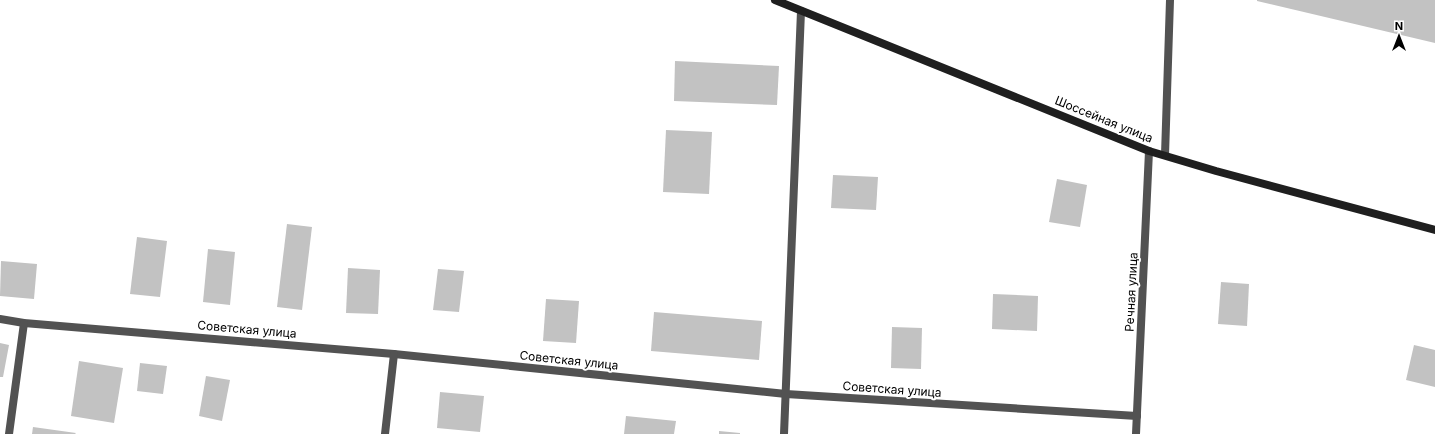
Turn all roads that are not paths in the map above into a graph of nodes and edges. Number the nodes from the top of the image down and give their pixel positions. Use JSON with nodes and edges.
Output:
{"nodes":[{"id":1,"x":775,"y":0,"type":"edge"},
{"id":2,"x":1170,"y":0,"type":"edge"},
{"id":3,"x":801,"y":10,"type":"junction"},
{"id":4,"x":1149,"y":151,"type":"junction"},
{"id":5,"x":1165,"y":155,"type":"junction"},
{"id":6,"x":1435,"y":230,"type":"edge"},
{"id":7,"x":0,"y":319,"type":"edge"},
{"id":8,"x":24,"y":323,"type":"junction"},
{"id":9,"x":394,"y":354,"type":"junction"},
{"id":10,"x":786,"y":394,"type":"junction"},
{"id":11,"x":1137,"y":416,"type":"junction"},
{"id":12,"x":9,"y":434,"type":"edge"},
{"id":13,"x":385,"y":434,"type":"edge"},
{"id":14,"x":784,"y":434,"type":"edge"},
{"id":15,"x":1136,"y":434,"type":"edge"}],
"edges":[{"from":1,"to":3,"type":"main road","name":"Шоссейная улица"},
{"from":2,"to":5,"type":"street"},
{"from":3,"to":4,"type":"main road","name":"Шоссейная улица"},
{"from":3,"to":10,"type":"street"},
{"from":4,"to":5,"type":"main road","name":"Шоссейная улица"},
{"from":4,"to":11,"type":"street","name":"Речная улица"},
{"from":5,"to":6,"type":"main road","name":"Шоссейная улица"},
{"from":7,"to":8,"type":"street","name":"Советская улица"},
{"from":8,"to":9,"type":"street","name":"Советская улица"},
{"from":8,"to":12,"type":"street"},
{"from":9,"to":10,"type":"street","name":"Советская улица"},
{"from":9,"to":13,"type":"street"},
{"from":10,"to":11,"type":"street","name":"Советская улица"},
{"from":10,"to":14,"type":"street"},
{"from":11,"to":15,"type":"street","name":"Речная улица"}]}
